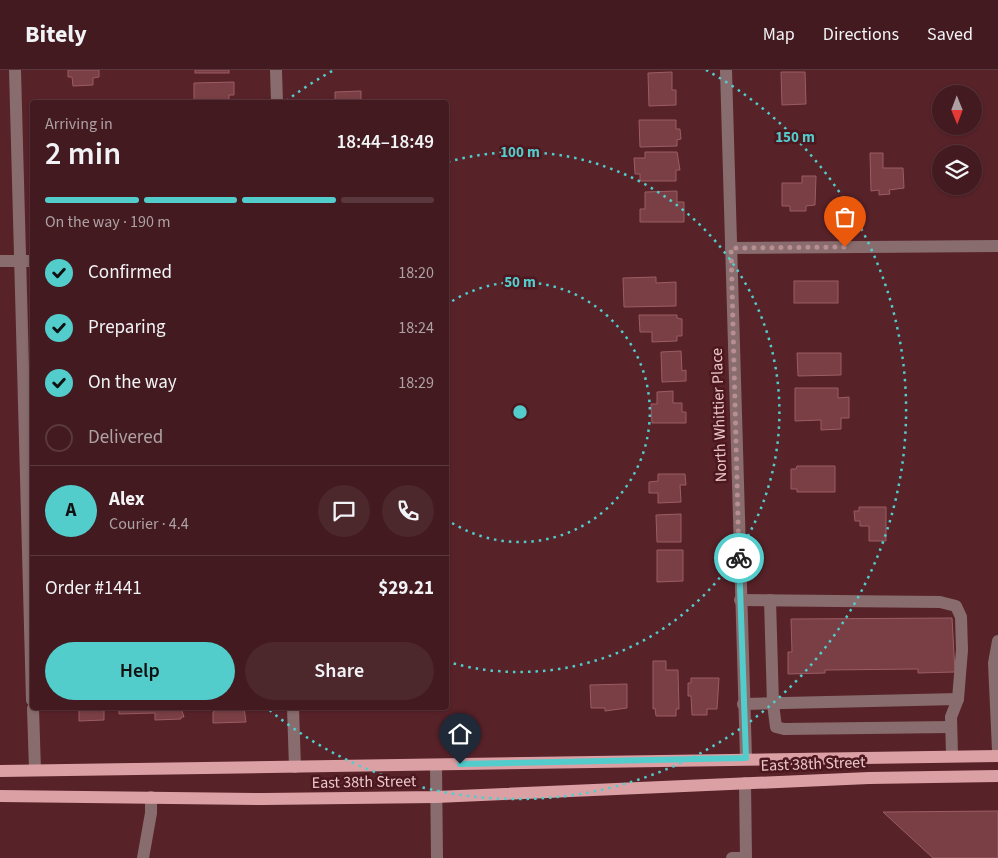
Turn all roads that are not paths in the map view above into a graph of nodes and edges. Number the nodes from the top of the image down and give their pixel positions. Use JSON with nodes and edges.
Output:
{"nodes":[{"id":1,"x":15,"y":70,"type":"edge"},
{"id":2,"x":276,"y":70,"type":"edge"},
{"id":3,"x":726,"y":70,"type":"edge"},
{"id":4,"x":277,"y":100,"type":"edge"},
{"id":5,"x":998,"y":246,"type":"edge"},
{"id":6,"x":731,"y":248,"type":"junction"},
{"id":7,"x":0,"y":261,"type":"edge"},
{"id":8,"x":26,"y":261,"type":"edge"},
{"id":9,"x":30,"y":554,"type":"edge"},
{"id":10,"x":740,"y":600,"type":"junction"},
{"id":11,"x":770,"y":600,"type":"junction"},
{"id":12,"x":998,"y":641,"type":"edge"},
{"id":13,"x":958,"y":699,"type":"junction"},
{"id":14,"x":743,"y":704,"type":"junction"},
{"id":15,"x":773,"y":704,"type":"junction"},
{"id":16,"x":33,"y":710,"type":"edge"},
{"id":17,"x":293,"y":710,"type":"edge"},
{"id":18,"x":951,"y":727,"type":"junction"},
{"id":19,"x":998,"y":750,"type":"edge"},
{"id":20,"x":952,"y":755,"type":"junction"},
{"id":21,"x":998,"y":756,"type":"edge"},
{"id":22,"x":746,"y":758,"type":"junction"},
{"id":23,"x":436,"y":766,"type":"junction"},
{"id":24,"x":295,"y":767,"type":"junction"},
{"id":25,"x":35,"y":770,"type":"junction"},
{"id":26,"x":0,"y":771,"type":"edge"},
{"id":27,"x":998,"y":776,"type":"edge"},
{"id":28,"x":745,"y":783,"type":"junction"},
{"id":29,"x":0,"y":796,"type":"edge"},
{"id":30,"x":151,"y":797,"type":"junction"},
{"id":31,"x":436,"y":797,"type":"junction"},
{"id":32,"x":143,"y":858,"type":"edge"},
{"id":33,"x":437,"y":858,"type":"edge"},
{"id":34,"x":732,"y":858,"type":"edge"},
{"id":35,"x":746,"y":858,"type":"edge"}],
"edges":[{"from":1,"to":8,"type":"street"},
{"from":2,"to":4,"type":"street"},
{"from":3,"to":6,"type":"street","name":"North Whittier Place"},
{"from":5,"to":6,"type":"street"},
{"from":6,"to":10,"type":"street","name":"North Whittier Place"},
{"from":7,"to":8,"type":"street"},
{"from":8,"to":9,"type":"street"},
{"from":10,"to":11,"type":"street"},
{"from":10,"to":14,"type":"street","name":"North Whittier Place"},
{"from":11,"to":13,"type":"street"},
{"from":11,"to":15,"type":"street"},
{"from":12,"to":19,"type":"street"},
{"from":13,"to":15,"type":"street"},
{"from":13,"to":18,"type":"street"},
{"from":14,"to":15,"type":"street"},
{"from":14,"to":22,"type":"street","name":"North Whittier Place"},
{"from":15,"to":18,"type":"street"},
{"from":16,"to":25,"type":"street"},
{"from":17,"to":24,"type":"street"},
{"from":18,"to":20,"type":"street"},
{"from":20,"to":21,"type":"main road","name":"East 38th Street"},
{"from":20,"to":22,"type":"main road","name":"East 38th Street"},
{"from":22,"to":23,"type":"main road","name":"East 38th Street"},
{"from":23,"to":24,"type":"main road","name":"East 38th Street"},
{"from":23,"to":31,"type":"street"},
{"from":24,"to":25,"type":"main road","name":"East 38th Street"},
{"from":25,"to":26,"type":"main road","name":"East 38th Street"},
{"from":27,"to":28,"type":"main road","name":"East 38th Street"},
{"from":28,"to":31,"type":"main road","name":"East 38th Street"},
{"from":28,"to":35,"type":"street"},
{"from":29,"to":30,"type":"main road","name":"East 38th Street"},
{"from":30,"to":31,"type":"main road","name":"East 38th Street"},
{"from":30,"to":32,"type":"street"},
{"from":31,"to":33,"type":"street"},
{"from":34,"to":35,"type":"street"}]}
